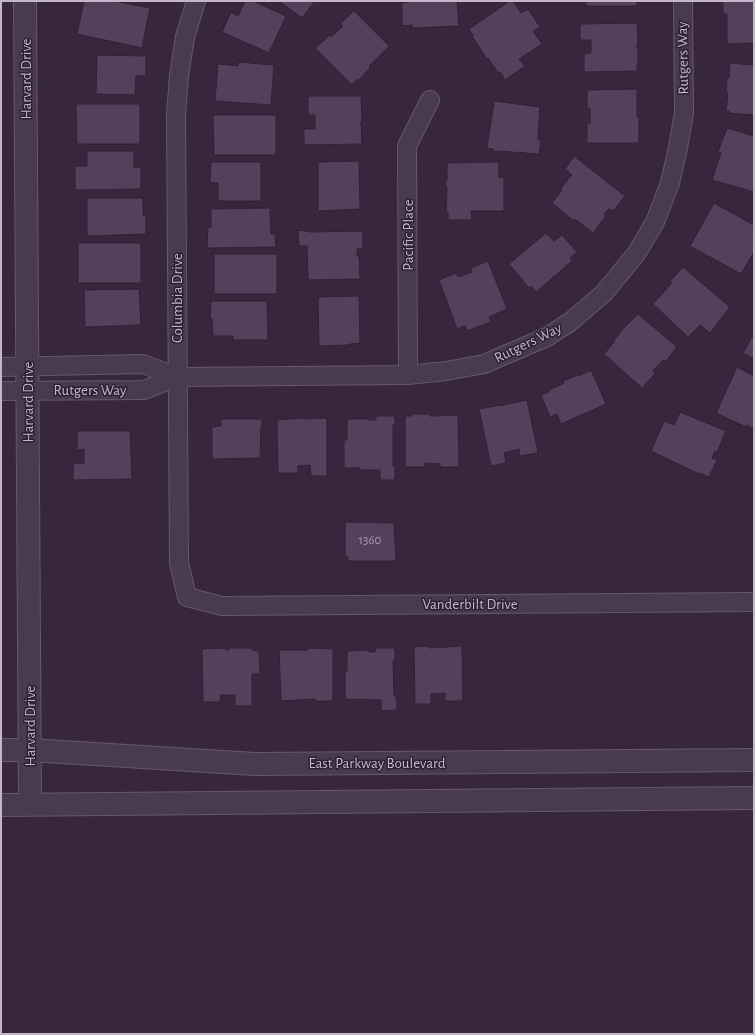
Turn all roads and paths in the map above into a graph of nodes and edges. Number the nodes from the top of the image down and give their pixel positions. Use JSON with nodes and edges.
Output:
{"nodes":[{"id":1,"x":25,"y":1,"type":"edge"},
{"id":2,"x":196,"y":1,"type":"edge"},
{"id":3,"x":683,"y":1,"type":"edge"},
{"id":4,"x":430,"y":100,"type":"dead end"},
{"id":5,"x":1,"y":367,"type":"edge"},
{"id":6,"x":28,"y":367,"type":"junction"},
{"id":7,"x":408,"y":375,"type":"junction"},
{"id":8,"x":177,"y":377,"type":"junction"},
{"id":9,"x":1,"y":391,"type":"edge"},
{"id":10,"x":28,"y":391,"type":"junction"},
{"id":11,"x":187,"y":597,"type":"joint"},
{"id":12,"x":754,"y":602,"type":"edge"},
{"id":13,"x":1,"y":750,"type":"edge"},
{"id":14,"x":30,"y":750,"type":"junction"},
{"id":15,"x":754,"y":760,"type":"edge"},
{"id":16,"x":754,"y":798,"type":"edge"},
{"id":17,"x":1,"y":804,"type":"edge"},
{"id":18,"x":30,"y":804,"type":"junction"}],
"edges":[{"from":1,"to":6,"type":"street","name":"Harvard Drive"},
{"from":2,"to":8,"type":"street","name":"Columbia Drive"},
{"from":3,"to":7,"type":"street","name":"Rutgers Way"},
{"from":4,"to":7,"type":"street","name":"Pacific Place"},
{"from":5,"to":6,"type":"street","name":"Rutgers Way"},
{"from":6,"to":8,"type":"street","name":"Rutgers Way"},
{"from":6,"to":10,"type":"street","name":"Harvard Drive"},
{"from":7,"to":8,"type":"street","name":"Rutgers Way"},
{"from":8,"to":10,"type":"street","name":"Rutgers Way"},
{"from":8,"to":11,"type":"street","name":"Columbia Drive"},
{"from":9,"to":10,"type":"street","name":"Rutgers Way"},
{"from":10,"to":14,"type":"street","name":"Harvard Drive"},
{"from":11,"to":12,"type":"street","name":"Vanderbilt Drive"},
{"from":13,"to":14,"type":"street","name":"East Parkway Boulevard"},
{"from":14,"to":15,"type":"street","name":"East Parkway Boulevard"},
{"from":14,"to":18,"type":"street","name":"Harvard Drive"},
{"from":16,"to":18,"type":"street"},
{"from":17,"to":18,"type":"street"}]}
